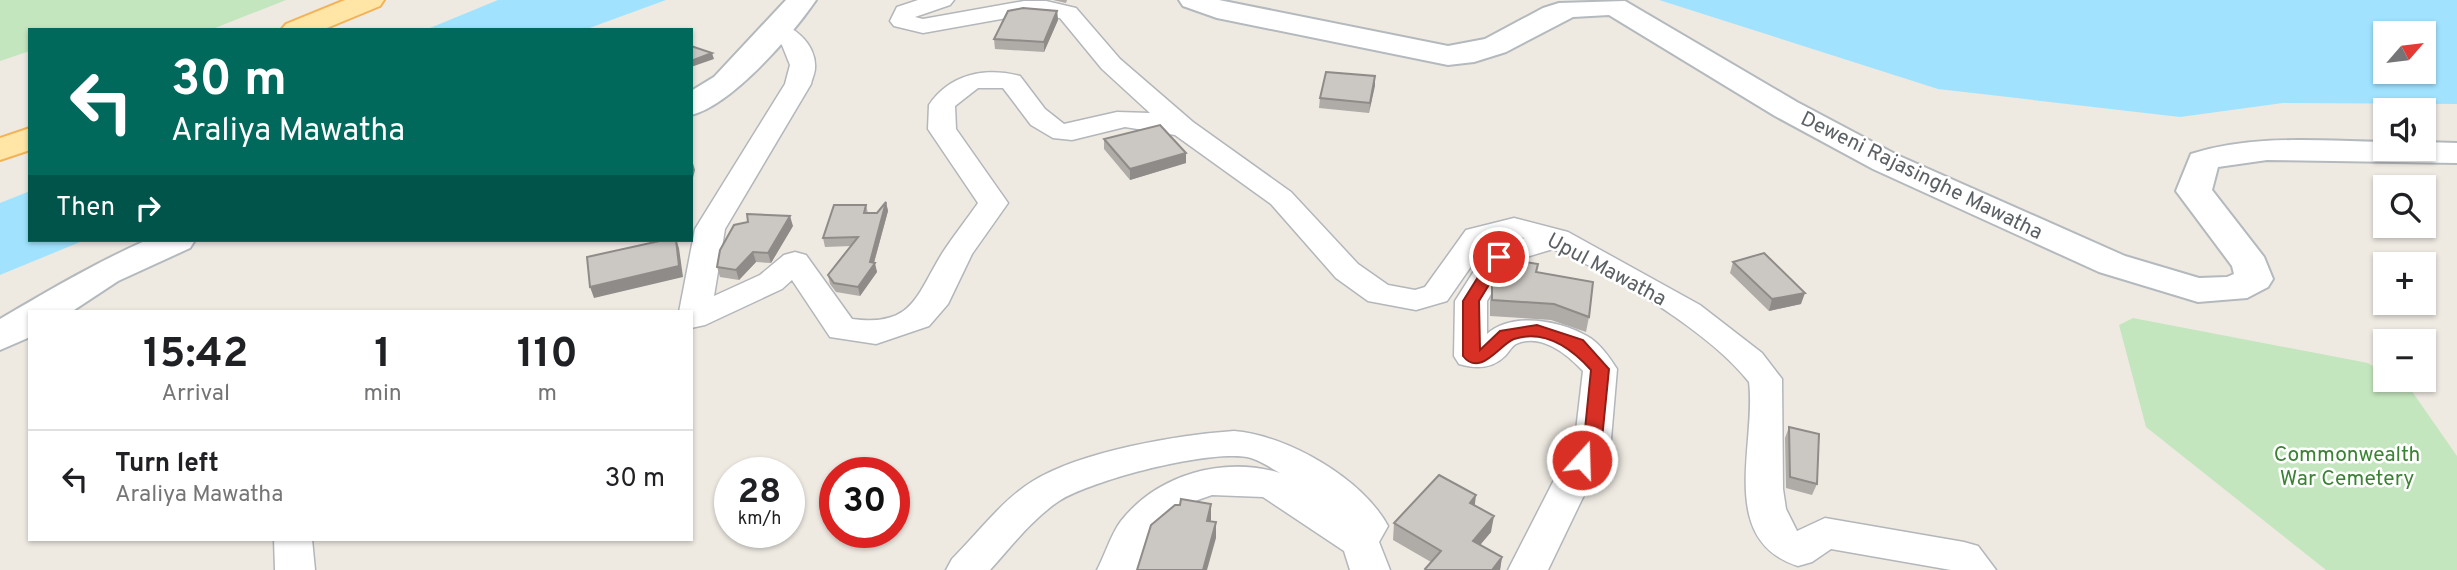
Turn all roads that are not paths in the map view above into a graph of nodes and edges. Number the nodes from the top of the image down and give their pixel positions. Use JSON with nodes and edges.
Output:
{"nodes":[{"id":1,"x":370,"y":0,"type":"edge"},
{"id":2,"x":802,"y":0,"type":"edge"},
{"id":3,"x":942,"y":0,"type":"edge"},
{"id":4,"x":1193,"y":0,"type":"edge"},
{"id":5,"x":301,"y":28,"type":"edge"},
{"id":6,"x":776,"y":30,"type":"junction"},
{"id":7,"x":693,"y":105,"type":"edge"},
{"id":8,"x":1183,"y":128,"type":"junction"},
{"id":9,"x":28,"y":139,"type":"edge"},
{"id":10,"x":0,"y":150,"type":"edge"},
{"id":11,"x":2457,"y":153,"type":"edge"},
{"id":12,"x":1557,"y":238,"type":"junction"},
{"id":13,"x":173,"y":242,"type":"edge"},
{"id":14,"x":45,"y":310,"type":"edge"},
{"id":15,"x":28,"y":320,"type":"edge"},
{"id":16,"x":0,"y":337,"type":"edge"},
{"id":17,"x":293,"y":541,"type":"edge"},
{"id":18,"x":1365,"y":556,"type":"edge"},
{"id":19,"x":295,"y":570,"type":"edge"},
{"id":20,"x":966,"y":570,"type":"edge"},
{"id":21,"x":1117,"y":570,"type":"edge"},
{"id":22,"x":1528,"y":570,"type":"edge"},
{"id":23,"x":1976,"y":570,"type":"edge"}],
"edges":[{"from":1,"to":5,"type":"main road"},
{"from":2,"to":6,"type":"street"},
{"from":3,"to":8,"type":"street","name":"Upul Mawatha"},
{"from":4,"to":11,"type":"street","name":"Deweni Rajasinghe Mawatha"},
{"from":6,"to":7,"type":"street"},
{"from":6,"to":8,"type":"street"},
{"from":8,"to":12,"type":"street","name":"Upul Mawatha"},
{"from":9,"to":10,"type":"main road"},
{"from":12,"to":22,"type":"street"},
{"from":12,"to":23,"type":"street","name":"Upul Mawatha"},
{"from":13,"to":14,"type":"street"},
{"from":15,"to":16,"type":"street"},
{"from":17,"to":19,"type":"street"},
{"from":18,"to":20,"type":"street"},
{"from":18,"to":21,"type":"street"}]}
